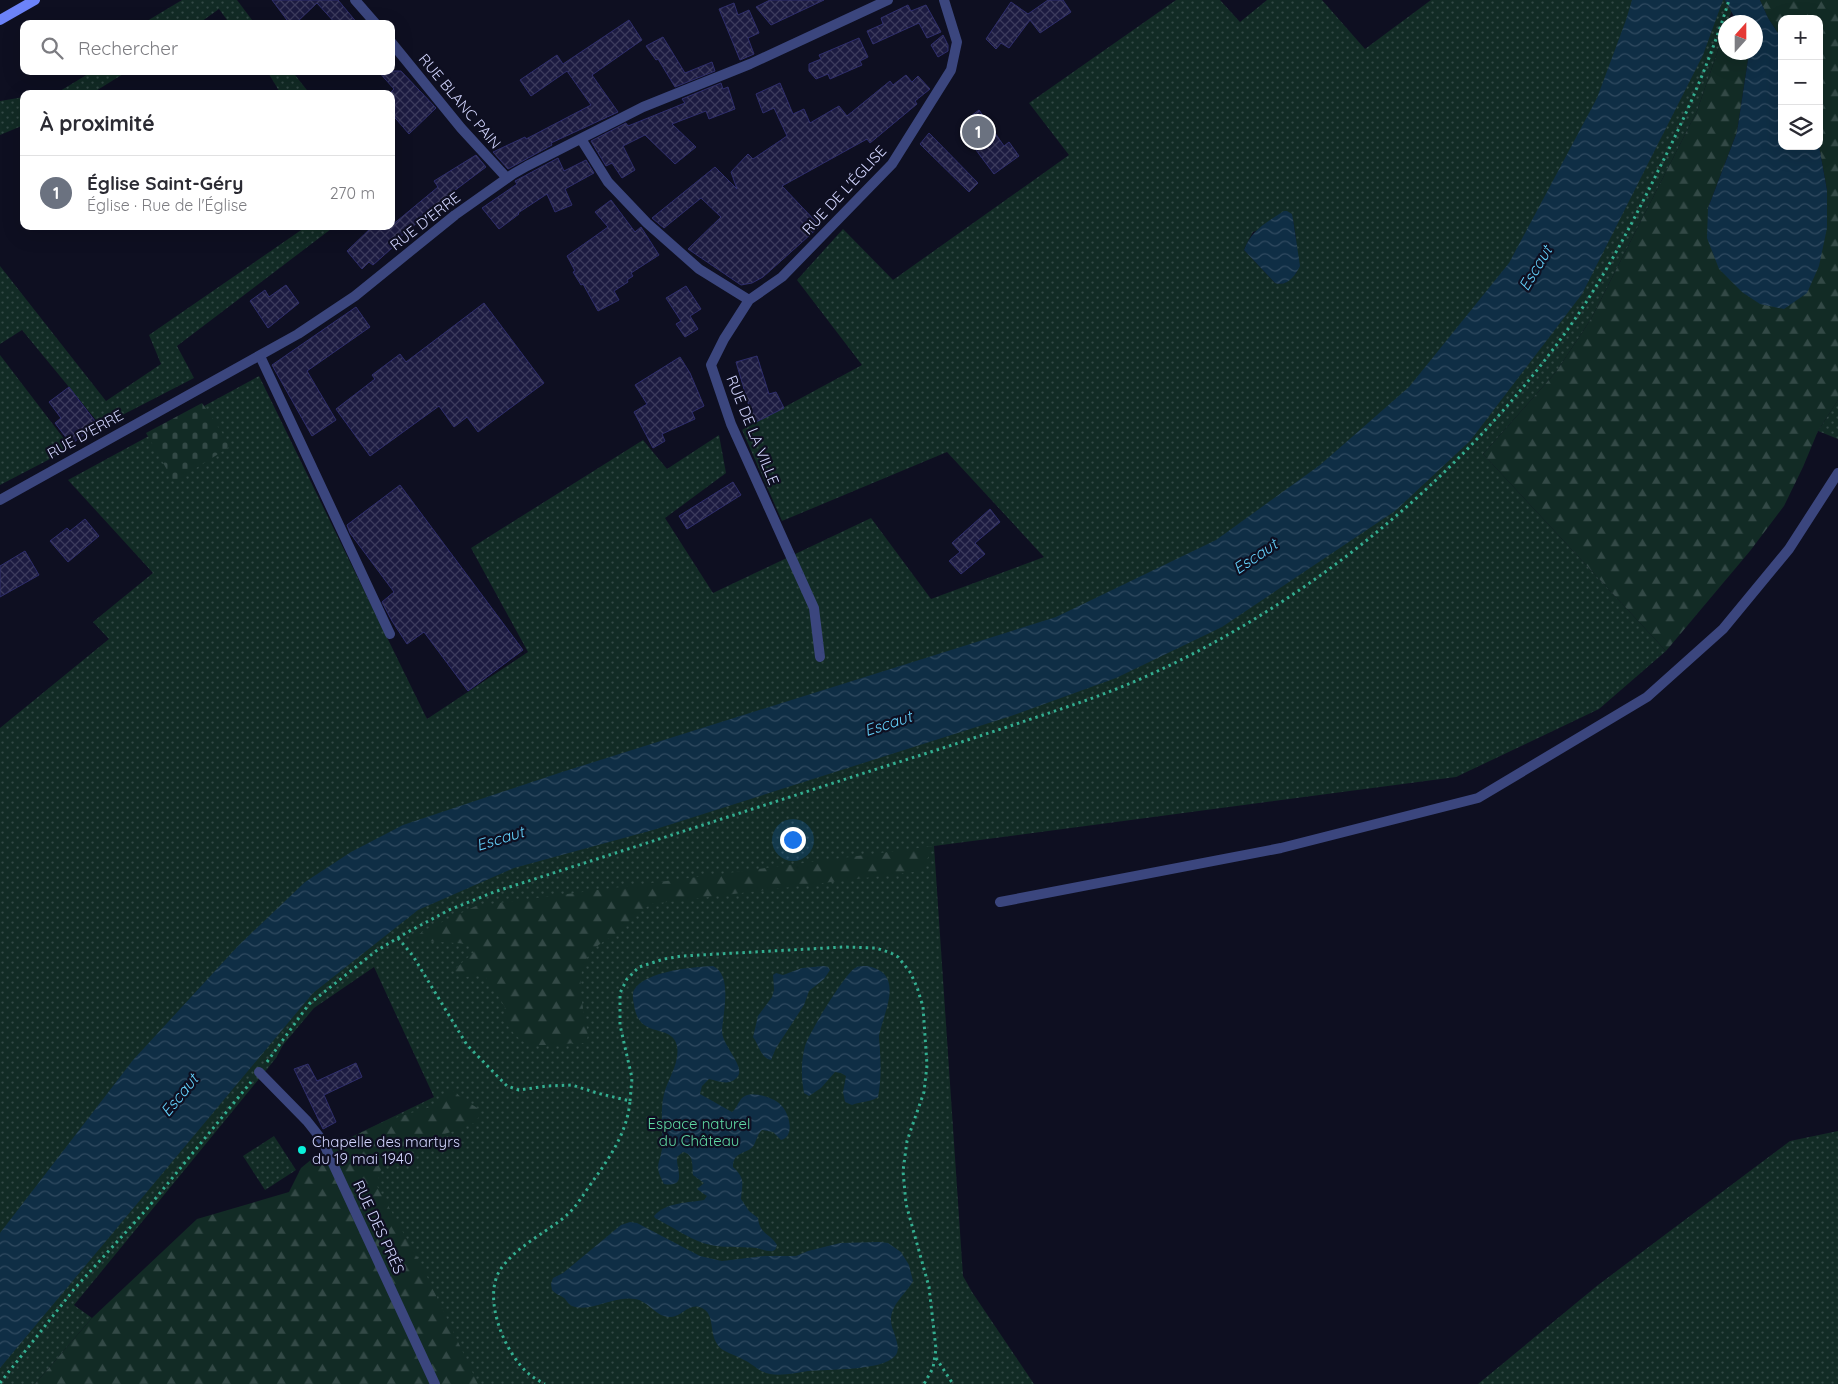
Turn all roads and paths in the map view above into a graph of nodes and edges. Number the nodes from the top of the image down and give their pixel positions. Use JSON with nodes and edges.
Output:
{"nodes":[{"id":1,"x":35,"y":0,"type":"edge"},
{"id":2,"x":355,"y":0,"type":"edge"},
{"id":3,"x":888,"y":0,"type":"edge"},
{"id":4,"x":944,"y":0,"type":"edge"},
{"id":5,"x":1729,"y":0,"type":"edge"},
{"id":6,"x":0,"y":20,"type":"edge"},
{"id":7,"x":372,"y":20,"type":"edge"},
{"id":8,"x":395,"y":47,"type":"edge"},
{"id":9,"x":581,"y":139,"type":"junction"},
{"id":10,"x":507,"y":178,"type":"junction"},
{"id":11,"x":749,"y":300,"type":"junction"},
{"id":12,"x":260,"y":356,"type":"junction"},
{"id":13,"x":1838,"y":473,"type":"edge"},
{"id":14,"x":0,"y":500,"type":"edge"},
{"id":15,"x":390,"y":634,"type":"dead end"},
{"id":16,"x":820,"y":657,"type":"dead end"},
{"id":17,"x":1000,"y":902,"type":"dead end"},
{"id":18,"x":398,"y":938,"type":"junction"},
{"id":19,"x":259,"y":1072,"type":"junction"},
{"id":20,"x":630,"y":1101,"type":"junction"},
{"id":21,"x":936,"y":1358,"type":"junction"},
{"id":22,"x":0,"y":1383,"type":"edge"},
{"id":23,"x":435,"y":1384,"type":"edge"},
{"id":24,"x":545,"y":1384,"type":"edge"},
{"id":25,"x":924,"y":1384,"type":"edge"},
{"id":26,"x":952,"y":1384,"type":"edge"}],
"edges":[{"from":1,"to":6,"type":"street"},
{"from":2,"to":7,"type":"street"},
{"from":3,"to":9,"type":"street","name":"RUE D'ERRE"},
{"from":4,"to":11,"type":"street","name":"RUE DE L'ÉGLISE"},
{"from":5,"to":18,"type":"path"},
{"from":8,"to":10,"type":"street","name":"RUE BLANC PAIN"},
{"from":9,"to":10,"type":"street","name":"RUE D'ERRE"},
{"from":9,"to":11,"type":"street"},
{"from":10,"to":12,"type":"street","name":"RUE D'ERRE"},
{"from":11,"to":16,"type":"street","name":"RUE DE LA VILLE"},
{"from":12,"to":14,"type":"street","name":"RUE D'ERRE"},
{"from":12,"to":15,"type":"street"},
{"from":13,"to":17,"type":"street"},
{"from":18,"to":19,"type":"path"},
{"from":18,"to":20,"type":"path"},
{"from":19,"to":22,"type":"path"},
{"from":19,"to":23,"type":"street","name":"RUE DES PRÉS"},
{"from":20,"to":21,"type":"path"},
{"from":20,"to":24,"type":"path"},
{"from":21,"to":25,"type":"path"},
{"from":21,"to":26,"type":"path"}]}
